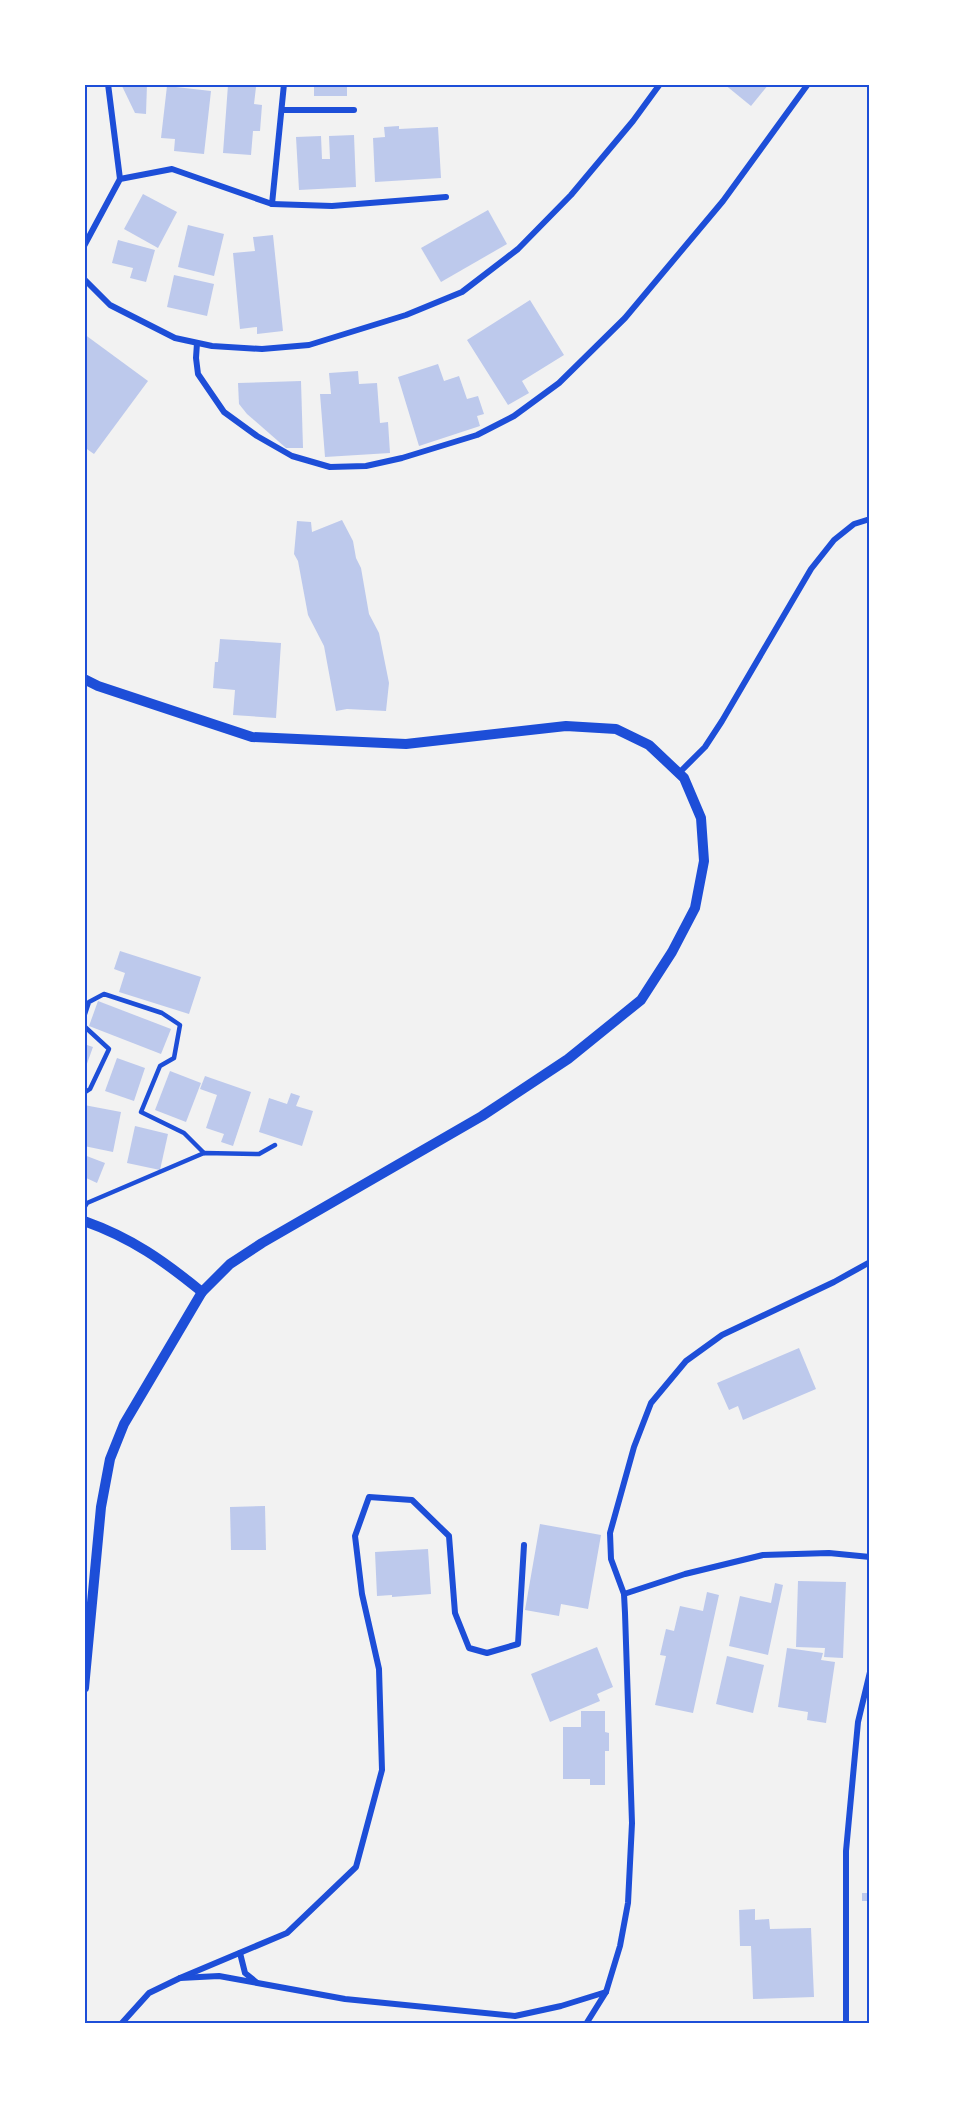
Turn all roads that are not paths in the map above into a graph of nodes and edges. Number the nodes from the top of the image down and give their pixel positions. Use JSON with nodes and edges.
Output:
{"nodes":[{"id":1,"x":108,"y":84,"type":"edge"},
{"id":2,"x":284,"y":84,"type":"edge"},
{"id":3,"x":660,"y":84,"type":"edge"},
{"id":4,"x":808,"y":84,"type":"edge"},
{"id":5,"x":282,"y":110,"type":"junction"},
{"id":6,"x":354,"y":110,"type":"dead end"},
{"id":7,"x":120,"y":179,"type":"junction"},
{"id":8,"x":446,"y":197,"type":"dead end"},
{"id":9,"x":272,"y":204,"type":"junction"},
{"id":10,"x":84,"y":246,"type":"edge"},
{"id":11,"x":84,"y":279,"type":"edge"},
{"id":12,"x":197,"y":343,"type":"junction"},
{"id":13,"x":870,"y":519,"type":"edge"},
{"id":14,"x":84,"y":679,"type":"edge"},
{"id":15,"x":679,"y":773,"type":"junction"},
{"id":16,"x":84,"y":1017,"type":"edge"},
{"id":17,"x":84,"y":1026,"type":"edge"},
{"id":18,"x":84,"y":1093,"type":"edge"},
{"id":19,"x":275,"y":1145,"type":"dead end"},
{"id":20,"x":204,"y":1153,"type":"junction"},
{"id":21,"x":84,"y":1208,"type":"edge"},
{"id":22,"x":84,"y":1221,"type":"edge"},
{"id":23,"x":870,"y":1262,"type":"edge"},
{"id":24,"x":202,"y":1292,"type":"junction"},
{"id":25,"x":524,"y":1545,"type":"dead end"},
{"id":26,"x":870,"y":1557,"type":"edge"},
{"id":27,"x":624,"y":1594,"type":"junction"},
{"id":28,"x":870,"y":1672,"type":"edge"},
{"id":29,"x":84,"y":1688,"type":"edge"},
{"id":30,"x":240,"y":1953,"type":"junction"},
{"id":31,"x":180,"y":1978,"type":"junction"},
{"id":32,"x":258,"y":1984,"type":"junction"},
{"id":33,"x":606,"y":1992,"type":"junction"},
{"id":34,"x":120,"y":2024,"type":"edge"},
{"id":35,"x":586,"y":2024,"type":"edge"},
{"id":36,"x":846,"y":2024,"type":"edge"}],
"edges":[{"from":1,"to":7,"type":"street"},
{"from":2,"to":5,"type":"street"},
{"from":3,"to":12,"type":"street"},
{"from":4,"to":12,"type":"street"},
{"from":5,"to":6,"type":"street"},
{"from":5,"to":9,"type":"street"},
{"from":7,"to":9,"type":"street"},
{"from":7,"to":10,"type":"street"},
{"from":8,"to":9,"type":"street"},
{"from":11,"to":12,"type":"street"},
{"from":13,"to":15,"type":"street"},
{"from":14,"to":15,"type":"street"},
{"from":15,"to":24,"type":"street"},
{"from":16,"to":20,"type":"lane"},
{"from":17,"to":18,"type":"lane"},
{"from":19,"to":20,"type":"lane"},
{"from":20,"to":21,"type":"lane"},
{"from":22,"to":24,"type":"street"},
{"from":23,"to":27,"type":"street"},
{"from":24,"to":29,"type":"street"},
{"from":25,"to":30,"type":"street"},
{"from":26,"to":27,"type":"street"},
{"from":27,"to":33,"type":"street"},
{"from":28,"to":36,"type":"street"},
{"from":30,"to":31,"type":"street"},
{"from":30,"to":32,"type":"street"},
{"from":31,"to":32,"type":"street"},
{"from":31,"to":34,"type":"street"},
{"from":32,"to":33,"type":"street"},
{"from":33,"to":35,"type":"street"}]}
